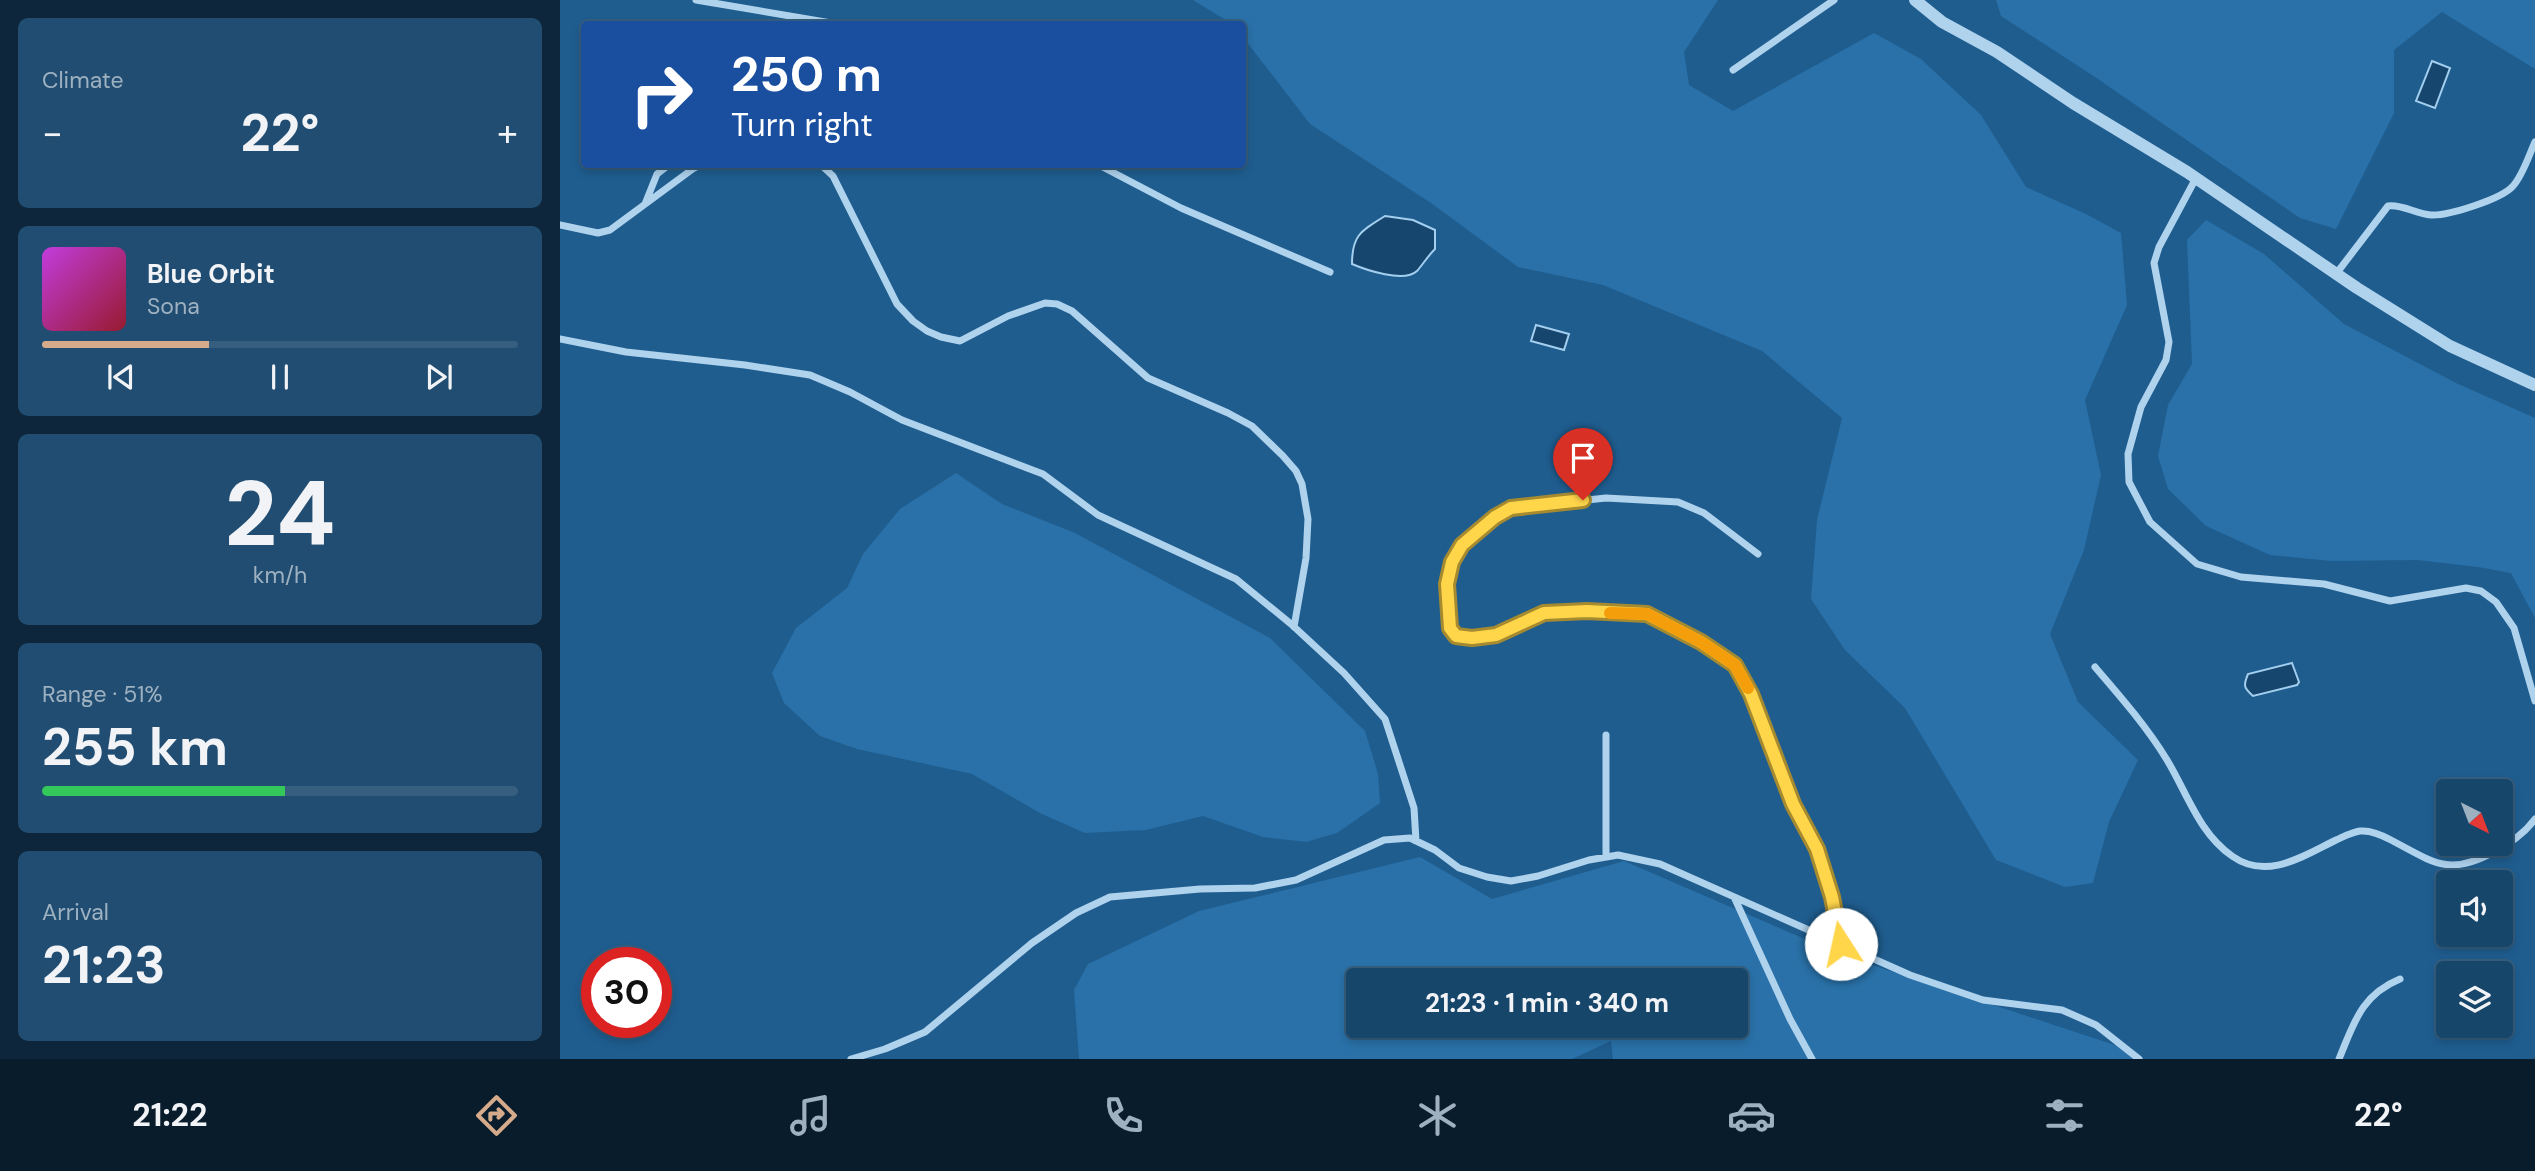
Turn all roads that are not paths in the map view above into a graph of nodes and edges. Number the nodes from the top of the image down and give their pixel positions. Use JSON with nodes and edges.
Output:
{"nodes":[{"id":1,"x":696,"y":0,"type":"edge"},
{"id":2,"x":1834,"y":0,"type":"edge"},
{"id":3,"x":1915,"y":0,"type":"edge"},
{"id":4,"x":819,"y":21,"type":"edge"},
{"id":5,"x":1733,"y":70,"type":"dead end"},
{"id":6,"x":2535,"y":142,"type":"edge"},
{"id":7,"x":665,"y":168,"type":"edge"},
{"id":8,"x":694,"y":168,"type":"edge"},
{"id":9,"x":824,"y":168,"type":"edge"},
{"id":10,"x":1105,"y":168,"type":"edge"},
{"id":11,"x":2196,"y":178,"type":"junction"},
{"id":12,"x":645,"y":204,"type":"junction"},
{"id":13,"x":560,"y":225,"type":"edge"},
{"id":14,"x":1329,"y":272,"type":"dead end"},
{"id":15,"x":2336,"y":274,"type":"junction"},
{"id":16,"x":560,"y":339,"type":"edge"},
{"id":17,"x":2535,"y":385,"type":"edge"},
{"id":18,"x":1758,"y":554,"type":"dead end"},
{"id":19,"x":1294,"y":627,"type":"junction"},
{"id":20,"x":2095,"y":667,"type":"dead end"},
{"id":21,"x":2535,"y":701,"type":"edge"},
{"id":22,"x":1605,"y":735,"type":"dead end"},
{"id":23,"x":2535,"y":819,"type":"edge"},
{"id":24,"x":1416,"y":841,"type":"junction"},
{"id":25,"x":1606,"y":857,"type":"junction"},
{"id":26,"x":1734,"y":899,"type":"junction"},
{"id":27,"x":1841,"y":944,"type":"junction"},
{"id":28,"x":2400,"y":979,"type":"dead end"},
{"id":29,"x":851,"y":1059,"type":"edge"},
{"id":30,"x":1812,"y":1059,"type":"edge"},
{"id":31,"x":2139,"y":1059,"type":"edge"},
{"id":32,"x":2339,"y":1059,"type":"edge"}],
"edges":[{"from":1,"to":4,"type":"street"},
{"from":2,"to":5,"type":"street"},
{"from":3,"to":11,"type":"street"},
{"from":6,"to":15,"type":"street"},
{"from":7,"to":12,"type":"street"},
{"from":8,"to":12,"type":"street"},
{"from":9,"to":19,"type":"street"},
{"from":10,"to":14,"type":"street"},
{"from":11,"to":15,"type":"street"},
{"from":11,"to":21,"type":"street"},
{"from":12,"to":13,"type":"street"},
{"from":15,"to":17,"type":"street"},
{"from":16,"to":19,"type":"street"},
{"from":18,"to":27,"type":"street"},
{"from":19,"to":24,"type":"street"},
{"from":20,"to":23,"type":"street"},
{"from":22,"to":25,"type":"street"},
{"from":24,"to":25,"type":"street"},
{"from":24,"to":29,"type":"street"},
{"from":25,"to":26,"type":"street"},
{"from":26,"to":27,"type":"street"},
{"from":26,"to":30,"type":"street"},
{"from":27,"to":31,"type":"street"},
{"from":28,"to":32,"type":"street"}]}
